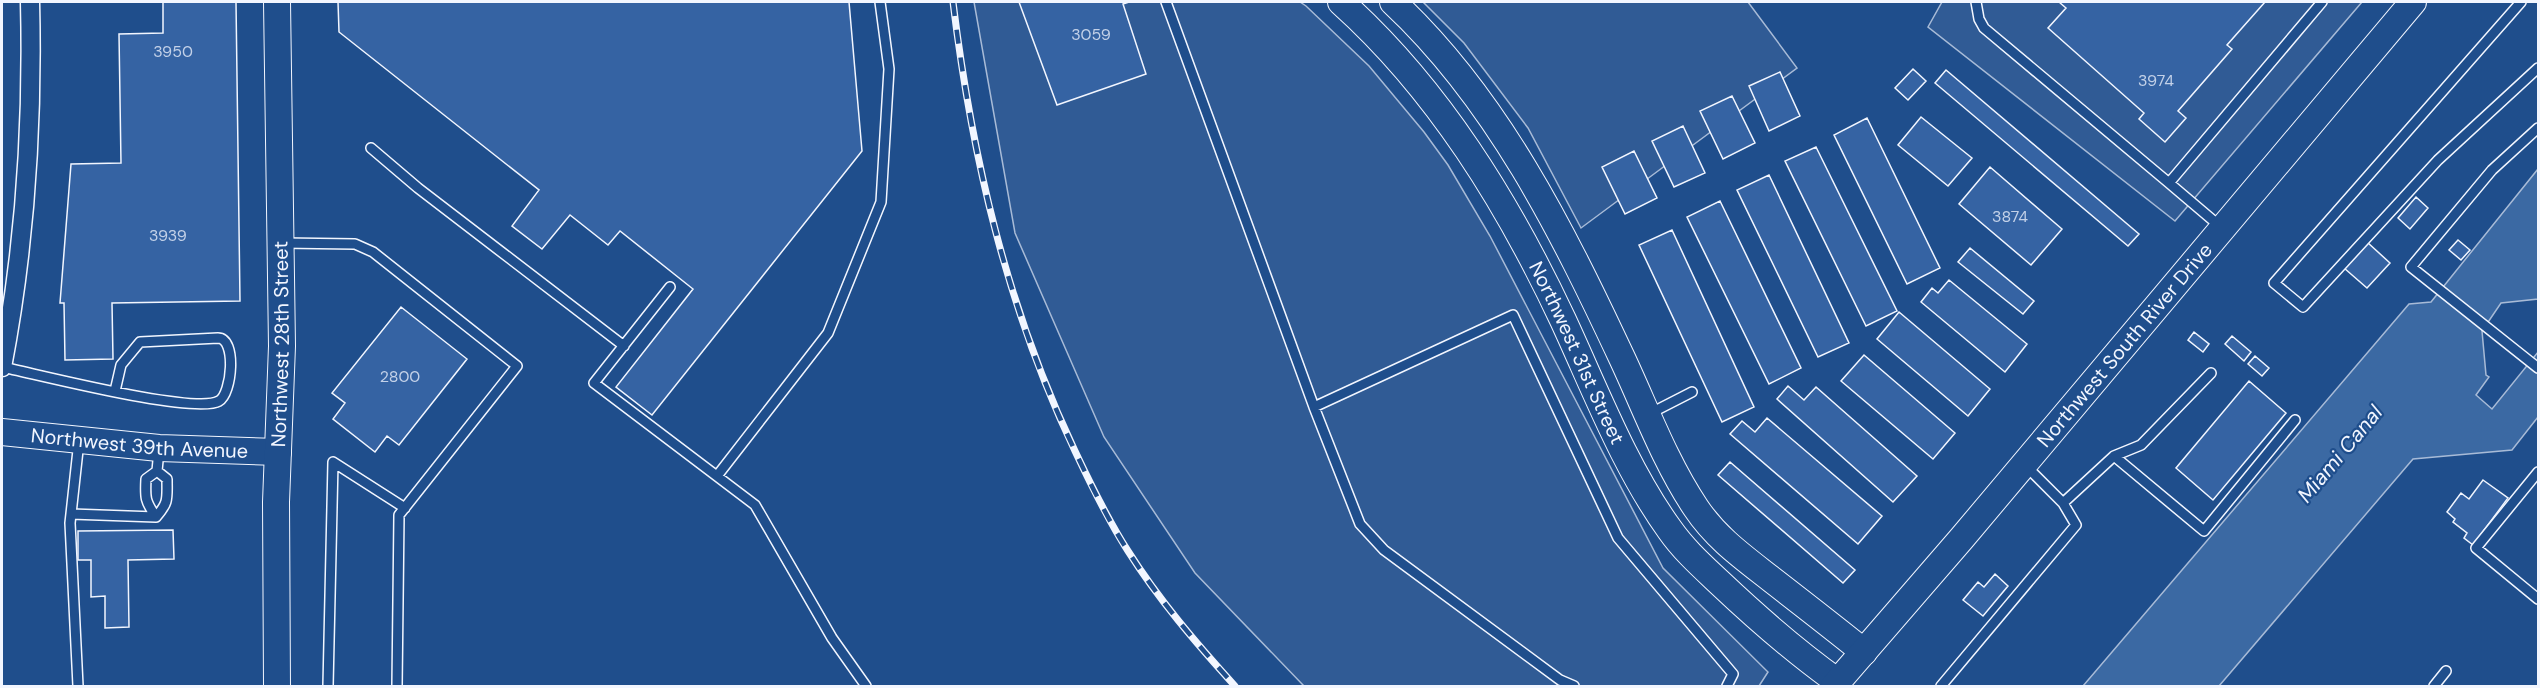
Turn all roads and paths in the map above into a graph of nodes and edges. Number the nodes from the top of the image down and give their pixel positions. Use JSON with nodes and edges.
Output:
{"nodes":[{"id":1,"x":30,"y":2,"type":"edge"},
{"id":2,"x":277,"y":2,"type":"edge"},
{"id":3,"x":880,"y":2,"type":"edge"},
{"id":4,"x":1166,"y":2,"type":"edge"},
{"id":5,"x":1341,"y":2,"type":"edge"},
{"id":6,"x":1393,"y":2,"type":"edge"},
{"id":7,"x":1976,"y":2,"type":"edge"},
{"id":8,"x":2322,"y":2,"type":"edge"},
{"id":9,"x":2413,"y":2,"type":"edge"},
{"id":10,"x":2521,"y":2,"type":"edge"},
{"id":11,"x":2538,"y":68,"type":"edge"},
{"id":12,"x":2538,"y":128,"type":"edge"},
{"id":13,"x":371,"y":148,"type":"dead end"},
{"id":14,"x":2169,"y":183,"type":"junction"},
{"id":15,"x":2222,"y":229,"type":"junction"},
{"id":16,"x":279,"y":243,"type":"junction"},
{"id":17,"x":670,"y":287,"type":"dead end"},
{"id":18,"x":624,"y":346,"type":"junction"},
{"id":19,"x":2,"y":367,"type":"edge"},
{"id":20,"x":2538,"y":368,"type":"edge"},
{"id":21,"x":2211,"y":373,"type":"dead end"},
{"id":22,"x":115,"y":391,"type":"junction"},
{"id":23,"x":1692,"y":392,"type":"dead end"},
{"id":24,"x":1314,"y":407,"type":"junction"},
{"id":25,"x":1648,"y":414,"type":"junction"},
{"id":26,"x":2295,"y":420,"type":"dead end"},
{"id":27,"x":1615,"y":430,"type":"junction"},
{"id":28,"x":2,"y":432,"type":"edge"},
{"id":29,"x":79,"y":441,"type":"junction"},
{"id":30,"x":278,"y":452,"type":"junction"},
{"id":31,"x":2114,"y":456,"type":"junction"},
{"id":32,"x":158,"y":459,"type":"junction"},
{"id":33,"x":2024,"y":465,"type":"junction"},
{"id":34,"x":2538,"y":472,"type":"edge"},
{"id":35,"x":717,"y":476,"type":"junction"},
{"id":36,"x":2063,"y":503,"type":"junction"},
{"id":37,"x":405,"y":508,"type":"junction"},
{"id":38,"x":71,"y":514,"type":"junction"},
{"id":39,"x":156,"y":517,"type":"junction"},
{"id":40,"x":2538,"y":599,"type":"edge"},
{"id":41,"x":1864,"y":652,"type":"junction"},
{"id":42,"x":2446,"y":671,"type":"dead end"},
{"id":43,"x":1836,"y":684,"type":"edge"},
{"id":44,"x":78,"y":687,"type":"edge"},
{"id":45,"x":277,"y":687,"type":"edge"},
{"id":46,"x":328,"y":687,"type":"edge"},
{"id":47,"x":398,"y":687,"type":"edge"},
{"id":48,"x":866,"y":687,"type":"edge"},
{"id":49,"x":1574,"y":687,"type":"edge"},
{"id":50,"x":1727,"y":687,"type":"edge"},
{"id":51,"x":1941,"y":687,"type":"edge"},
{"id":52,"x":2434,"y":687,"type":"edge"}],
"edges":[{"from":1,"to":19,"type":"street"},
{"from":2,"to":16,"type":"street","name":"Northwest 28th Street"},
{"from":3,"to":35,"type":"lane"},
{"from":4,"to":24,"type":"lane"},
{"from":5,"to":27,"type":"street","name":"Northwest 31st Street"},
{"from":6,"to":25,"type":"street","name":"Northwest 31st Street"},
{"from":7,"to":14,"type":"lane"},
{"from":8,"to":14,"type":"lane"},
{"from":9,"to":15,"type":"street","name":"Northwest South River Drive"},
{"from":10,"to":11,"type":"lane"},
{"from":12,"to":20,"type":"lane"},
{"from":13,"to":18,"type":"lane"},
{"from":14,"to":15,"type":"lane"},
{"from":15,"to":33,"type":"street","name":"Northwest South River Drive"},
{"from":16,"to":30,"type":"street","name":"Northwest 28th Street"},
{"from":16,"to":37,"type":"lane"},
{"from":17,"to":18,"type":"lane"},
{"from":18,"to":35,"type":"lane"},
{"from":19,"to":22,"type":"lane"},
{"from":21,"to":31,"type":"lane"},
{"from":22,"to":22,"type":"lane"},
{"from":23,"to":25,"type":"lane"},
{"from":24,"to":49,"type":"lane"},
{"from":24,"to":50,"type":"lane"},
{"from":25,"to":27,"type":"street"},
{"from":25,"to":41,"type":"street","name":"Northwest 31st Street"},
{"from":26,"to":31,"type":"lane"},
{"from":27,"to":43,"type":"street","name":"Northwest 31st Street"},
{"from":28,"to":29,"type":"street","name":"Northwest 39th Avenue"},
{"from":29,"to":32,"type":"street","name":"Northwest 39th Avenue"},
{"from":29,"to":38,"type":"lane"},
{"from":30,"to":32,"type":"street","name":"Northwest 39th Avenue"},
{"from":30,"to":45,"type":"street","name":"Northwest 28th Street"},
{"from":31,"to":36,"type":"lane"},
{"from":32,"to":39,"type":"lane"},
{"from":32,"to":39,"type":"lane"},
{"from":33,"to":36,"type":"lane"},
{"from":33,"to":41,"type":"street","name":"Northwest South River Drive"},
{"from":34,"to":40,"type":"lane"},
{"from":35,"to":48,"type":"lane"},
{"from":36,"to":51,"type":"lane"},
{"from":37,"to":46,"type":"lane"},
{"from":37,"to":47,"type":"lane"},
{"from":38,"to":39,"type":"lane"},
{"from":38,"to":44,"type":"lane"},
{"from":41,"to":43,"type":"street","name":"Northwest South River Drive"},
{"from":42,"to":52,"type":"lane"}]}
